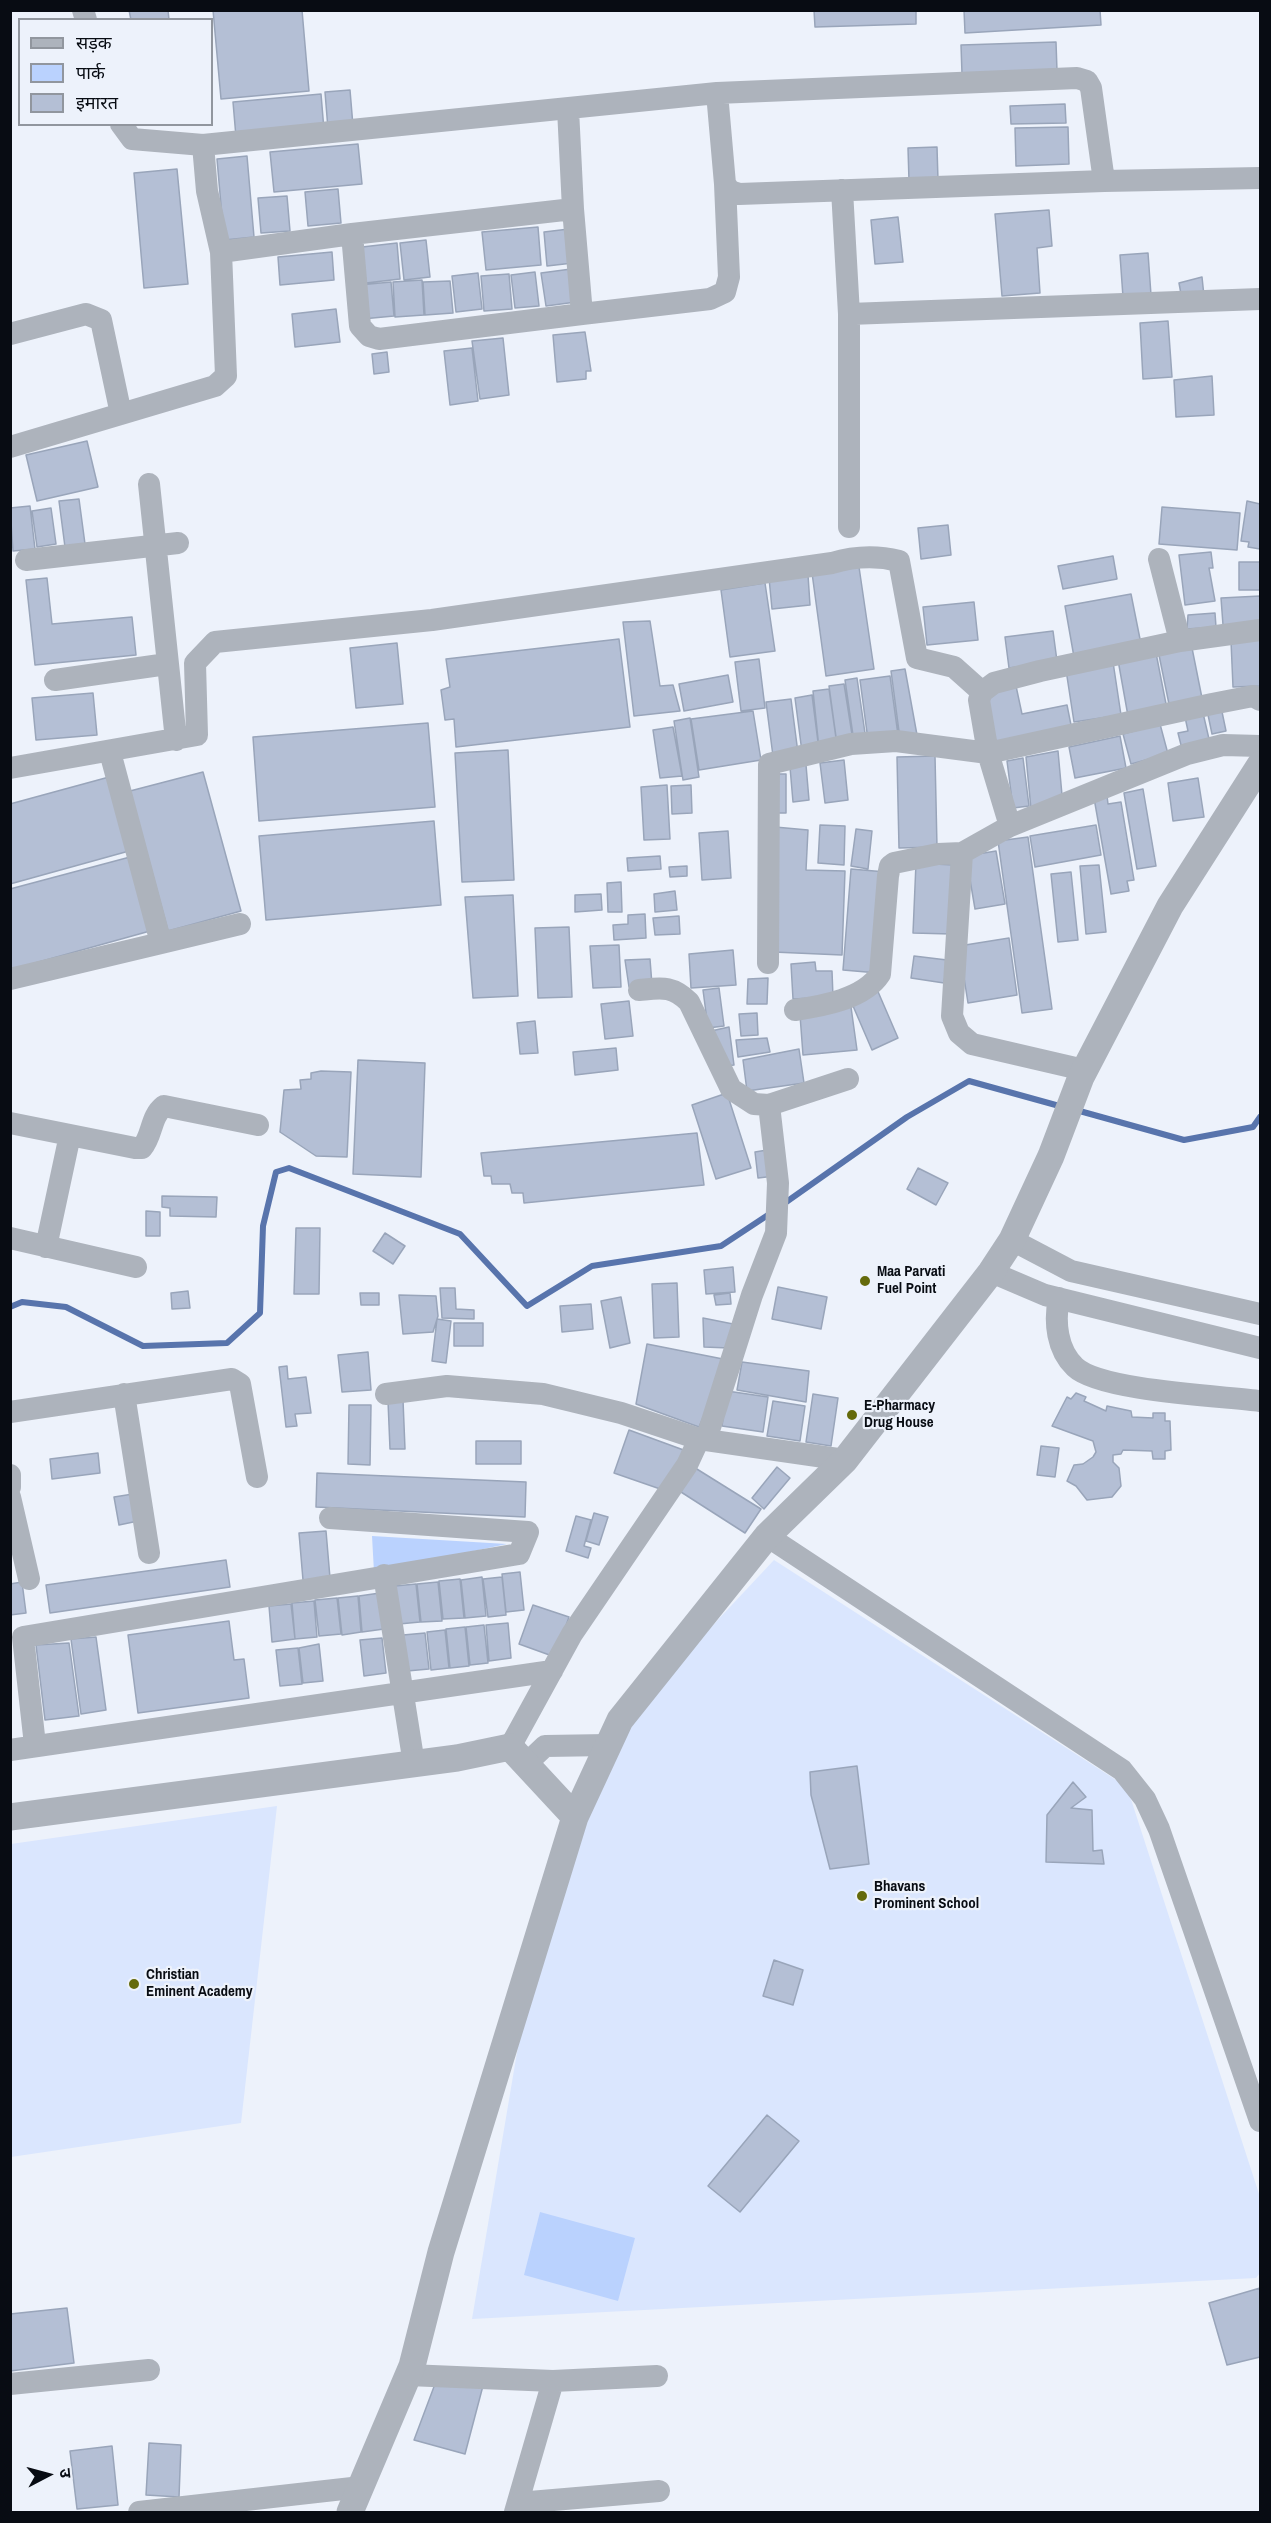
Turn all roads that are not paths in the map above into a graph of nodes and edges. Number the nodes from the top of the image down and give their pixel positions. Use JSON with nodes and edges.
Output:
{"nodes":[{"id":1,"x":717,"y":93,"type":"junction"},
{"id":2,"x":568,"y":109,"type":"junction"},
{"id":3,"x":122,"y":126,"type":"edge"},
{"id":4,"x":203,"y":146,"type":"junction"},
{"id":5,"x":1260,"y":178,"type":"edge"},
{"id":6,"x":1104,"y":181,"type":"junction"},
{"id":7,"x":725,"y":184,"type":"junction"},
{"id":8,"x":842,"y":190,"type":"junction"},
{"id":9,"x":573,"y":209,"type":"junction"},
{"id":10,"x":352,"y":234,"type":"junction"},
{"id":11,"x":221,"y":252,"type":"junction"},
{"id":12,"x":1260,"y":298,"type":"edge"},
{"id":13,"x":582,"y":314,"type":"junction"},
{"id":14,"x":849,"y":314,"type":"junction"},
{"id":15,"x":10,"y":334,"type":"edge"},
{"id":16,"x":121,"y":414,"type":"junction"},
{"id":17,"x":10,"y":447,"type":"edge"},
{"id":18,"x":149,"y":484,"type":"dead end"},
{"id":19,"x":849,"y":526,"type":"dead end"},
{"id":20,"x":178,"y":543,"type":"dead end"},
{"id":21,"x":156,"y":545,"type":"junction"},
{"id":22,"x":1159,"y":559,"type":"dead end"},
{"id":23,"x":26,"y":560,"type":"dead end"},
{"id":24,"x":1260,"y":630,"type":"edge"},
{"id":25,"x":1180,"y":640,"type":"junction"},
{"id":26,"x":167,"y":664,"type":"junction"},
{"id":27,"x":55,"y":680,"type":"dead end"},
{"id":28,"x":982,"y":692,"type":"junction"},
{"id":29,"x":1260,"y":700,"type":"edge"},
{"id":30,"x":177,"y":740,"type":"junction"},
{"id":31,"x":1260,"y":746,"type":"edge"},
{"id":32,"x":110,"y":752,"type":"junction"},
{"id":33,"x":988,"y":753,"type":"junction"},
{"id":34,"x":1260,"y":765,"type":"edge"},
{"id":35,"x":10,"y":768,"type":"edge"},
{"id":36,"x":1010,"y":826,"type":"junction"},
{"id":37,"x":962,"y":853,"type":"junction"},
{"id":38,"x":240,"y":924,"type":"dead end"},
{"id":39,"x":161,"y":943,"type":"junction"},
{"id":40,"x":768,"y":963,"type":"dead end"},
{"id":41,"x":10,"y":979,"type":"edge"},
{"id":42,"x":639,"y":990,"type":"dead end"},
{"id":43,"x":795,"y":1010,"type":"dead end"},
{"id":44,"x":1083,"y":1074,"type":"junction"},
{"id":45,"x":848,"y":1079,"type":"dead end"},
{"id":46,"x":769,"y":1105,"type":"junction"},
{"id":47,"x":10,"y":1123,"type":"edge"},
{"id":48,"x":258,"y":1125,"type":"dead end"},
{"id":49,"x":70,"y":1135,"type":"junction"},
{"id":50,"x":10,"y":1238,"type":"edge"},
{"id":51,"x":1012,"y":1240,"type":"junction"},
{"id":52,"x":46,"y":1247,"type":"junction"},
{"id":53,"x":136,"y":1268,"type":"dead end"},
{"id":54,"x":991,"y":1272,"type":"junction"},
{"id":55,"x":1059,"y":1298,"type":"junction"},
{"id":56,"x":1260,"y":1314,"type":"edge"},
{"id":57,"x":1260,"y":1348,"type":"edge"},
{"id":58,"x":124,"y":1394,"type":"junction"},
{"id":59,"x":386,"y":1395,"type":"dead end"},
{"id":60,"x":1260,"y":1401,"type":"edge"},
{"id":61,"x":10,"y":1412,"type":"edge"},
{"id":62,"x":702,"y":1439,"type":"junction"},
{"id":63,"x":845,"y":1460,"type":"junction"},
{"id":64,"x":10,"y":1474,"type":"edge"},
{"id":65,"x":257,"y":1477,"type":"dead end"},
{"id":66,"x":10,"y":1487,"type":"edge"},
{"id":67,"x":10,"y":1497,"type":"edge"},
{"id":68,"x":330,"y":1518,"type":"dead end"},
{"id":69,"x":767,"y":1536,"type":"junction"},
{"id":70,"x":149,"y":1553,"type":"dead end"},
{"id":71,"x":384,"y":1575,"type":"junction"},
{"id":72,"x":28,"y":1579,"type":"dead end"},
{"id":73,"x":552,"y":1671,"type":"junction"},
{"id":74,"x":401,"y":1692,"type":"junction"},
{"id":75,"x":35,"y":1745,"type":"junction"},
{"id":76,"x":608,"y":1745,"type":"junction"},
{"id":77,"x":10,"y":1750,"type":"edge"},
{"id":78,"x":518,"y":1755,"type":"junction"},
{"id":79,"x":414,"y":1764,"type":"junction"},
{"id":80,"x":10,"y":1816,"type":"edge"},
{"id":81,"x":574,"y":1817,"type":"junction"},
{"id":82,"x":1260,"y":2121,"type":"edge"},
{"id":83,"x":149,"y":2370,"type":"dead end"},
{"id":84,"x":408,"y":2375,"type":"junction"},
{"id":85,"x":657,"y":2376,"type":"dead end"},
{"id":86,"x":553,"y":2381,"type":"junction"},
{"id":87,"x":10,"y":2384,"type":"edge"},
{"id":88,"x":361,"y":2487,"type":"junction"},
{"id":89,"x":659,"y":2491,"type":"dead end"},
{"id":90,"x":517,"y":2508,"type":"edge"},
{"id":91,"x":139,"y":2512,"type":"edge"},
{"id":92,"x":350,"y":2512,"type":"edge"}],
"edges":[{"from":1,"to":2,"type":"street"},
{"from":1,"to":6,"type":"street"},
{"from":1,"to":7,"type":"street"},
{"from":2,"to":4,"type":"street"},
{"from":2,"to":9,"type":"street"},
{"from":3,"to":4,"type":"street"},
{"from":4,"to":11,"type":"street"},
{"from":5,"to":6,"type":"street"},
{"from":6,"to":8,"type":"street"},
{"from":7,"to":8,"type":"street"},
{"from":7,"to":13,"type":"street"},
{"from":8,"to":14,"type":"street"},
{"from":9,"to":10,"type":"street"},
{"from":9,"to":13,"type":"street"},
{"from":10,"to":11,"type":"street"},
{"from":10,"to":13,"type":"street"},
{"from":11,"to":16,"type":"street"},
{"from":12,"to":14,"type":"street"},
{"from":14,"to":19,"type":"street"},
{"from":15,"to":16,"type":"street"},
{"from":16,"to":17,"type":"street"},
{"from":18,"to":21,"type":"street"},
{"from":20,"to":21,"type":"street"},
{"from":21,"to":23,"type":"street"},
{"from":21,"to":26,"type":"street"},
{"from":22,"to":25,"type":"street"},
{"from":24,"to":25,"type":"street"},
{"from":25,"to":28,"type":"street"},
{"from":26,"to":27,"type":"street"},
{"from":26,"to":30,"type":"street"},
{"from":28,"to":30,"type":"street"},
{"from":28,"to":33,"type":"street"},
{"from":29,"to":33,"type":"street"},
{"from":30,"to":32,"type":"street"},
{"from":31,"to":36,"type":"street"},
{"from":32,"to":35,"type":"street"},
{"from":32,"to":39,"type":"street"},
{"from":33,"to":36,"type":"street"},
{"from":33,"to":40,"type":"street"},
{"from":34,"to":44,"type":"street"},
{"from":36,"to":37,"type":"street"},
{"from":37,"to":43,"type":"street"},
{"from":37,"to":44,"type":"street"},
{"from":38,"to":39,"type":"street"},
{"from":39,"to":41,"type":"street"},
{"from":42,"to":46,"type":"street"},
{"from":44,"to":51,"type":"street"},
{"from":45,"to":46,"type":"street"},
{"from":46,"to":62,"type":"street"},
{"from":47,"to":49,"type":"street"},
{"from":48,"to":49,"type":"street"},
{"from":49,"to":52,"type":"street"},
{"from":50,"to":52,"type":"street"},
{"from":51,"to":54,"type":"street"},
{"from":51,"to":56,"type":"street"},
{"from":52,"to":53,"type":"street"},
{"from":54,"to":55,"type":"street"},
{"from":54,"to":63,"type":"street"},
{"from":55,"to":57,"type":"street"},
{"from":55,"to":60,"type":"street"},
{"from":58,"to":61,"type":"street"},
{"from":58,"to":65,"type":"street"},
{"from":58,"to":70,"type":"street"},
{"from":59,"to":62,"type":"street"},
{"from":62,"to":63,"type":"street"},
{"from":62,"to":73,"type":"street"},
{"from":63,"to":69,"type":"street"},
{"from":64,"to":66,"type":"street"},
{"from":67,"to":72,"type":"street"},
{"from":68,"to":71,"type":"street"},
{"from":69,"to":76,"type":"street"},
{"from":69,"to":82,"type":"street"},
{"from":71,"to":74,"type":"street"},
{"from":71,"to":75,"type":"street"},
{"from":73,"to":74,"type":"street"},
{"from":73,"to":78,"type":"street"},
{"from":74,"to":75,"type":"street"},
{"from":74,"to":79,"type":"street"},
{"from":75,"to":77,"type":"street"},
{"from":76,"to":78,"type":"street"},
{"from":76,"to":81,"type":"street"},
{"from":78,"to":79,"type":"street"},
{"from":78,"to":81,"type":"street"},
{"from":79,"to":80,"type":"street"},
{"from":81,"to":84,"type":"street"},
{"from":83,"to":87,"type":"street"},
{"from":84,"to":86,"type":"street"},
{"from":84,"to":88,"type":"street"},
{"from":85,"to":86,"type":"street"},
{"from":86,"to":90,"type":"street"},
{"from":88,"to":91,"type":"street"},
{"from":88,"to":92,"type":"street"},
{"from":89,"to":90,"type":"street"}]}
